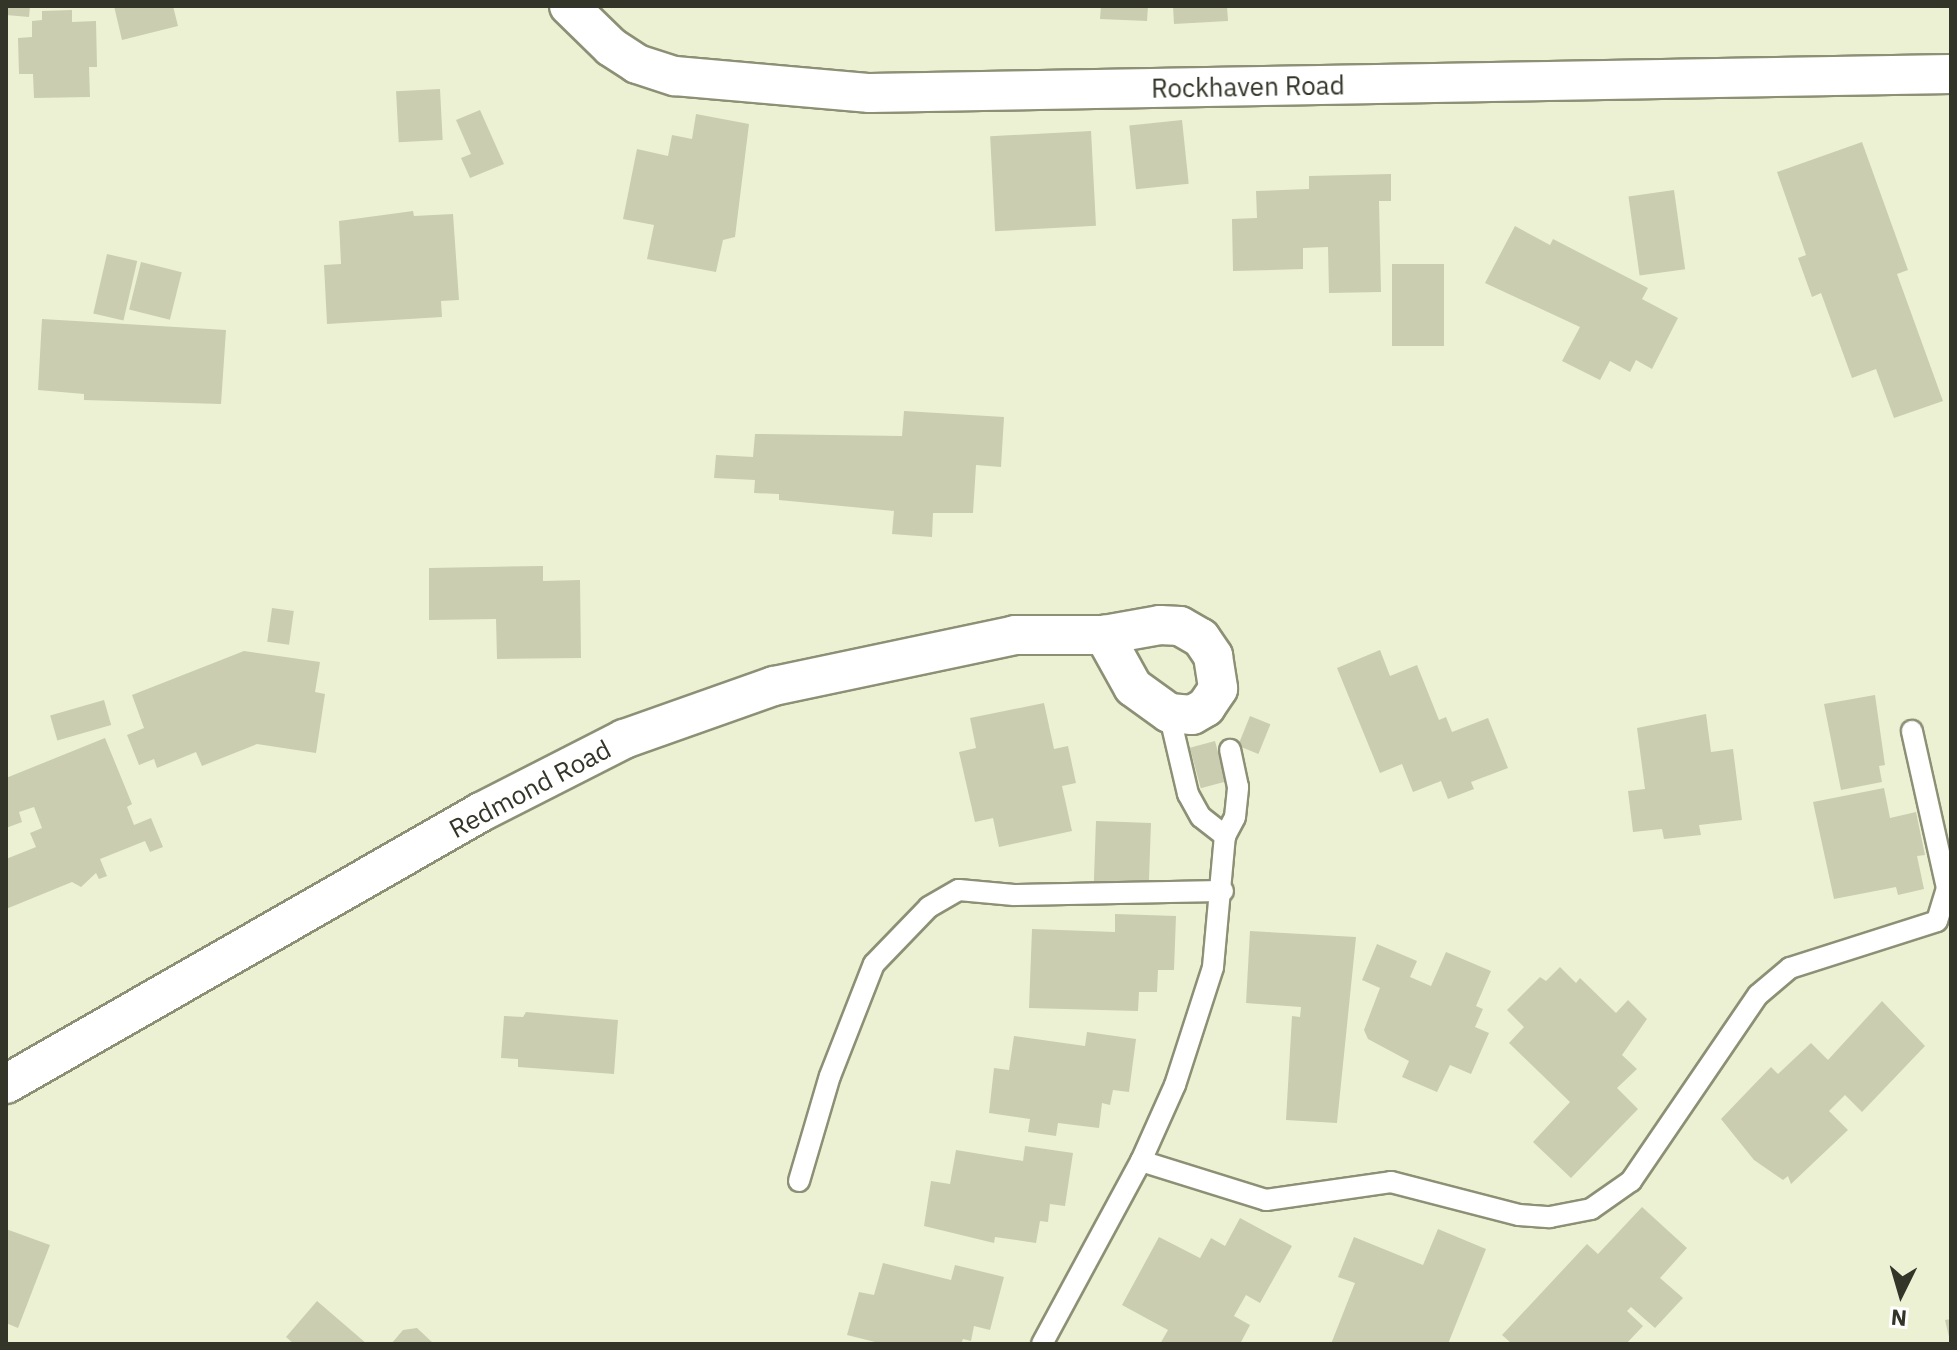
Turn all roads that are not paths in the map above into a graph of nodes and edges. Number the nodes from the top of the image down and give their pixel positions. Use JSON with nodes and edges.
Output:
{"nodes":[{"id":1,"x":569,"y":6,"type":"edge"},
{"id":2,"x":1951,"y":74,"type":"edge"},
{"id":3,"x":1104,"y":635,"type":"junction"},
{"id":4,"x":1169,"y":713,"type":"junction"},
{"id":5,"x":1912,"y":731,"type":"dead end"},
{"id":6,"x":1230,"y":750,"type":"dead end"},
{"id":7,"x":1225,"y":836,"type":"junction"},
{"id":8,"x":1223,"y":891,"type":"junction"},
{"id":9,"x":6,"y":1084,"type":"edge"},
{"id":10,"x":1141,"y":1161,"type":"junction"},
{"id":11,"x":799,"y":1181,"type":"dead end"},
{"id":12,"x":1042,"y":1344,"type":"edge"}],
"edges":[{"from":1,"to":2,"type":"street","name":"Rockhaven Road"},
{"from":3,"to":4,"type":"street"},
{"from":3,"to":4,"type":"street","name":"Redmond Road"},
{"from":3,"to":9,"type":"street","name":"Redmond Road"},
{"from":4,"to":7,"type":"lane"},
{"from":5,"to":10,"type":"lane"},
{"from":6,"to":7,"type":"lane"},
{"from":7,"to":8,"type":"lane"},
{"from":8,"to":10,"type":"lane"},
{"from":8,"to":11,"type":"lane"},
{"from":10,"to":12,"type":"lane"}]}
